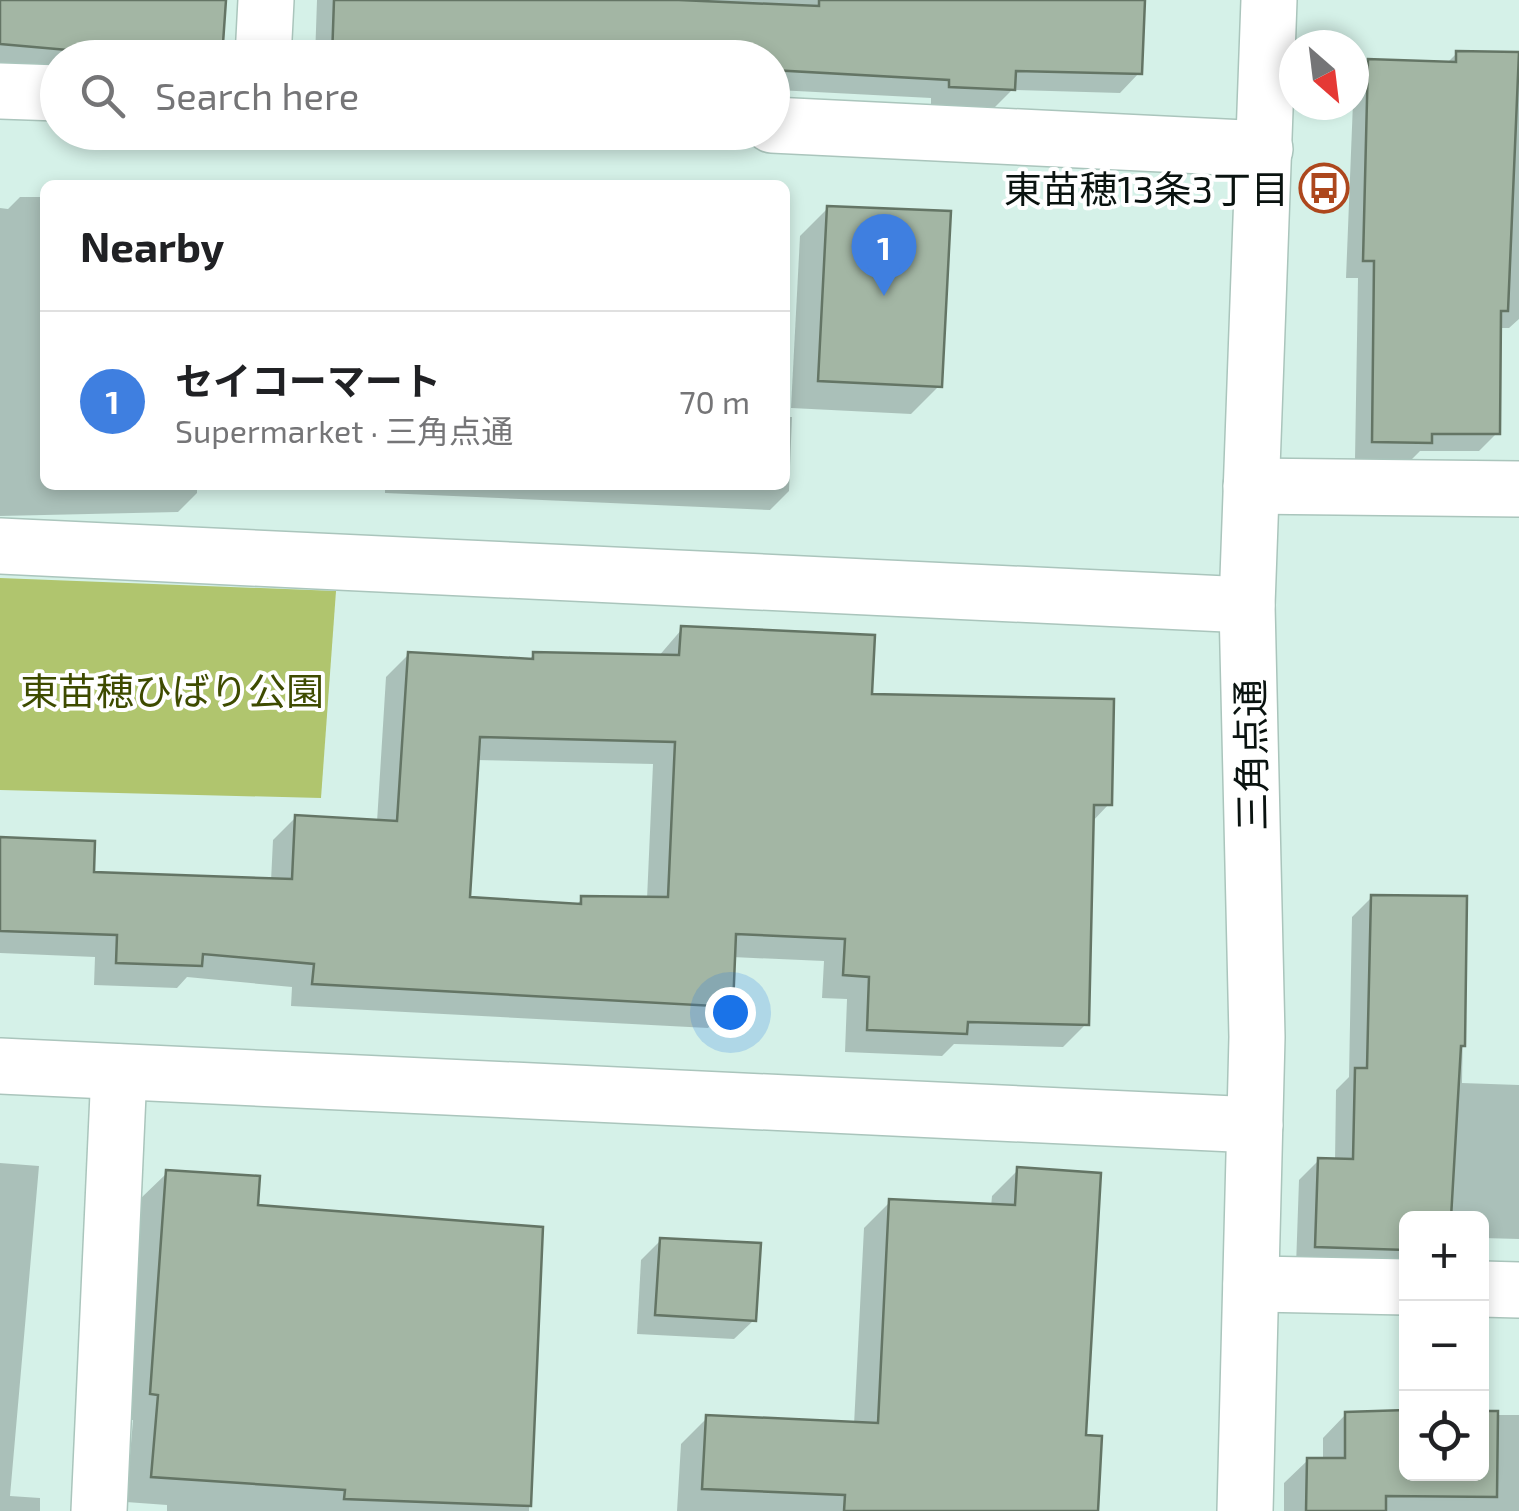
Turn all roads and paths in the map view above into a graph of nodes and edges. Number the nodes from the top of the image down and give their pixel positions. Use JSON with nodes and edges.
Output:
{"nodes":[{"id":1,"x":266,"y":0,"type":"edge"},
{"id":2,"x":1269,"y":0,"type":"edge"},
{"id":3,"x":264,"y":40,"type":"edge"},
{"id":4,"x":0,"y":91,"type":"edge"},
{"id":5,"x":40,"y":92,"type":"edge"},
{"id":6,"x":790,"y":125,"type":"edge"},
{"id":7,"x":1266,"y":150,"type":"junction"},
{"id":8,"x":1250,"y":486,"type":"junction"},
{"id":9,"x":1519,"y":488,"type":"edge"},
{"id":10,"x":0,"y":546,"type":"edge"},
{"id":11,"x":1246,"y":605,"type":"junction"},
{"id":12,"x":0,"y":1066,"type":"edge"},
{"id":13,"x":119,"y":1072,"type":"junction"},
{"id":14,"x":1255,"y":1124,"type":"junction"},
{"id":15,"x":1251,"y":1284,"type":"junction"},
{"id":16,"x":1399,"y":1287,"type":"edge"},
{"id":17,"x":1489,"y":1289,"type":"edge"},
{"id":18,"x":1519,"y":1290,"type":"edge"},
{"id":19,"x":99,"y":1511,"type":"edge"},
{"id":20,"x":1245,"y":1511,"type":"edge"}],
"edges":[{"from":1,"to":3,"type":"street"},
{"from":2,"to":7,"type":"street","name":"三角点通"},
{"from":4,"to":5,"type":"street"},
{"from":6,"to":7,"type":"street"},
{"from":7,"to":8,"type":"street","name":"三角点通"},
{"from":8,"to":9,"type":"street"},
{"from":8,"to":11,"type":"street","name":"三角点通"},
{"from":10,"to":11,"type":"street"},
{"from":11,"to":14,"type":"street","name":"三角点通"},
{"from":12,"to":13,"type":"street"},
{"from":13,"to":14,"type":"street"},
{"from":13,"to":19,"type":"street"},
{"from":14,"to":15,"type":"street","name":"三角点通"},
{"from":15,"to":16,"type":"street"},
{"from":15,"to":20,"type":"street","name":"三角点通"},
{"from":17,"to":18,"type":"street"}]}
